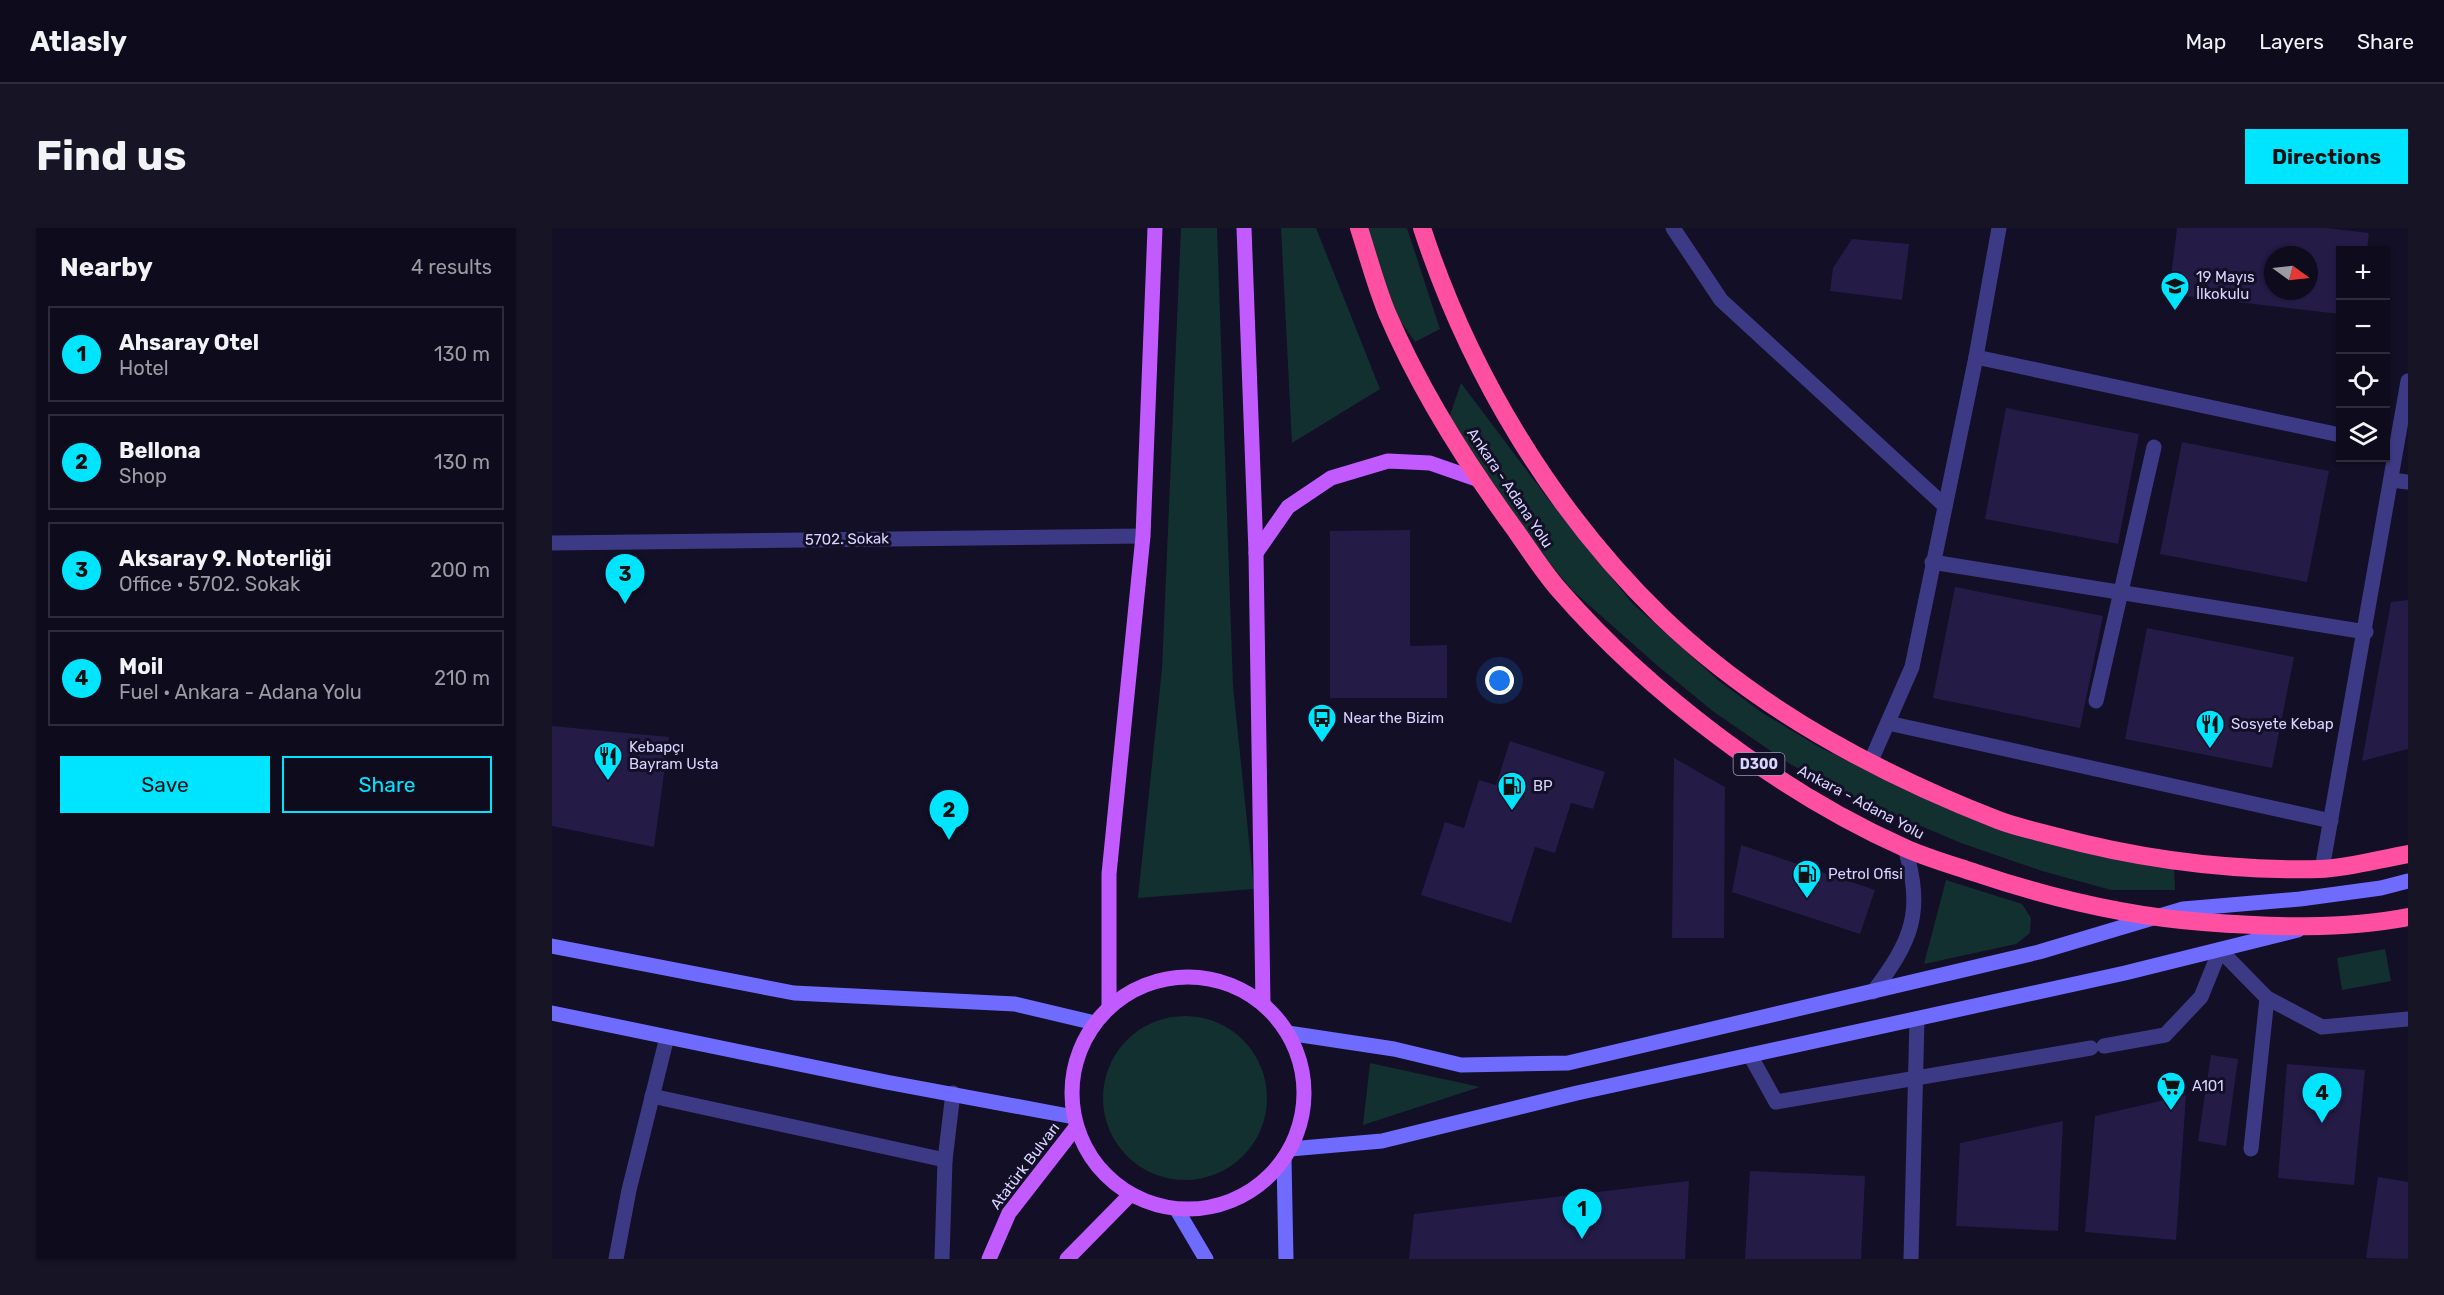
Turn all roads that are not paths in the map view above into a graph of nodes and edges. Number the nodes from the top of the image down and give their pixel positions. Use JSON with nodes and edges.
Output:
{"nodes":[{"id":1,"x":1155,"y":228,"type":"edge"},
{"id":2,"x":1244,"y":228,"type":"edge"},
{"id":3,"x":1359,"y":228,"type":"edge"},
{"id":4,"x":1422,"y":228,"type":"edge"},
{"id":5,"x":1673,"y":228,"type":"edge"},
{"id":6,"x":1999,"y":228,"type":"edge"},
{"id":7,"x":1976,"y":357,"type":"junction"},
{"id":8,"x":2408,"y":381,"type":"edge"},
{"id":9,"x":2336,"y":434,"type":"edge"},
{"id":10,"x":2391,"y":446,"type":"edge"},
{"id":11,"x":2154,"y":447,"type":"dead end"},
{"id":12,"x":1479,"y":480,"type":"junction"},
{"id":13,"x":2391,"y":480,"type":"junction"},
{"id":14,"x":2408,"y":482,"type":"edge"},
{"id":15,"x":1945,"y":506,"type":"junction"},
{"id":16,"x":1143,"y":536,"type":"junction"},
{"id":17,"x":552,"y":543,"type":"edge"},
{"id":18,"x":1256,"y":553,"type":"junction"},
{"id":19,"x":1932,"y":562,"type":"junction"},
{"id":20,"x":2122,"y":592,"type":"junction"},
{"id":21,"x":2366,"y":632,"type":"junction"},
{"id":22,"x":2096,"y":701,"type":"dead end"},
{"id":23,"x":1888,"y":723,"type":"junction"},
{"id":24,"x":1870,"y":763,"type":"junction"},
{"id":25,"x":2331,"y":821,"type":"junction"},
{"id":26,"x":1905,"y":848,"type":"junction"},
{"id":27,"x":2408,"y":854,"type":"edge"},
{"id":28,"x":2322,"y":869,"type":"junction"},
{"id":29,"x":2408,"y":881,"type":"edge"},
{"id":30,"x":2408,"y":917,"type":"edge"},
{"id":31,"x":2151,"y":918,"type":"junction"},
{"id":32,"x":2316,"y":925,"type":"junction"},
{"id":33,"x":552,"y":946,"type":"edge"},
{"id":34,"x":2220,"y":950,"type":"junction"},
{"id":35,"x":1873,"y":992,"type":"junction"},
{"id":36,"x":2267,"y":998,"type":"junction"},
{"id":37,"x":1263,"y":1004,"type":"junction"},
{"id":38,"x":1109,"y":1007,"type":"junction"},
{"id":39,"x":552,"y":1013,"type":"edge"},
{"id":40,"x":1917,"y":1019,"type":"junction"},
{"id":41,"x":2408,"y":1019,"type":"edge"},
{"id":42,"x":1095,"y":1023,"type":"junction"},
{"id":43,"x":1288,"y":1033,"type":"junction"},
{"id":44,"x":667,"y":1037,"type":"junction"},
{"id":45,"x":1750,"y":1055,"type":"junction"},
{"id":46,"x":1916,"y":1080,"type":"junction"},
{"id":47,"x":953,"y":1093,"type":"junction"},
{"id":48,"x":652,"y":1096,"type":"junction"},
{"id":49,"x":1075,"y":1122,"type":"junction"},
{"id":50,"x":2251,"y":1149,"type":"dead end"},
{"id":51,"x":1287,"y":1154,"type":"junction"},
{"id":52,"x":945,"y":1160,"type":"junction"},
{"id":53,"x":1130,"y":1195,"type":"junction"},
{"id":54,"x":1177,"y":1210,"type":"junction"},
{"id":55,"x":616,"y":1259,"type":"edge"},
{"id":56,"x":942,"y":1259,"type":"edge"},
{"id":57,"x":989,"y":1259,"type":"edge"},
{"id":58,"x":1067,"y":1259,"type":"edge"},
{"id":59,"x":1206,"y":1259,"type":"edge"},
{"id":60,"x":1286,"y":1259,"type":"edge"},
{"id":61,"x":1911,"y":1259,"type":"edge"}],
"edges":[{"from":1,"to":16,"type":"main road"},
{"from":2,"to":18,"type":"main road"},
{"from":3,"to":12,"type":"highway","name":"Ankara - Adana Yolu","number":"D300"},
{"from":4,"to":24,"type":"highway"},
{"from":5,"to":15,"type":"street"},
{"from":6,"to":7,"type":"street"},
{"from":7,"to":9,"type":"street"},
{"from":7,"to":15,"type":"street"},
{"from":8,"to":10,"type":"street"},
{"from":10,"to":13,"type":"street"},
{"from":11,"to":20,"type":"street"},
{"from":12,"to":18,"type":"main road"},
{"from":12,"to":26,"type":"highway","name":"Ankara - Adana Yolu","number":"D300"},
{"from":13,"to":14,"type":"street"},
{"from":13,"to":21,"type":"street"},
{"from":15,"to":19,"type":"street"},
{"from":16,"to":17,"type":"street","name":"5702. Sokak"},
{"from":16,"to":38,"type":"main road"},
{"from":18,"to":37,"type":"main road"},
{"from":19,"to":20,"type":"street"},
{"from":19,"to":23,"type":"street"},
{"from":20,"to":21,"type":"street"},
{"from":20,"to":22,"type":"street"},
{"from":21,"to":25,"type":"street"},
{"from":23,"to":24,"type":"street"},
{"from":23,"to":25,"type":"street"},
{"from":24,"to":28,"type":"highway"},
{"from":25,"to":28,"type":"street"},
{"from":26,"to":31,"type":"highway","name":"Ankara - Adana Yolu","number":"D300"},
{"from":26,"to":35,"type":"street"},
{"from":27,"to":28,"type":"highway"},
{"from":29,"to":31,"type":"main road"},
{"from":30,"to":32,"type":"highway","name":"Ankara - Adana Yolu","number":"D300"},
{"from":31,"to":32,"type":"highway","name":"Ankara - Adana Yolu","number":"D300"},
{"from":31,"to":35,"type":"main road"},
{"from":32,"to":34,"type":"main road"},
{"from":33,"to":42,"type":"main road"},
{"from":34,"to":36,"type":"street"},
{"from":34,"to":40,"type":"main road"},
{"from":34,"to":46,"type":"street"},
{"from":35,"to":43,"type":"main road"},
{"from":36,"to":41,"type":"street"},
{"from":36,"to":50,"type":"street"},
{"from":37,"to":38,"type":"main road"},
{"from":37,"to":43,"type":"main road"},
{"from":38,"to":42,"type":"main road"},
{"from":39,"to":44,"type":"main road"},
{"from":40,"to":45,"type":"main road"},
{"from":40,"to":46,"type":"street"},
{"from":42,"to":49,"type":"main road"},
{"from":43,"to":51,"type":"main road"},
{"from":44,"to":47,"type":"main road"},
{"from":44,"to":48,"type":"street"},
{"from":45,"to":46,"type":"street"},
{"from":45,"to":51,"type":"main road"},
{"from":46,"to":61,"type":"street"},
{"from":47,"to":49,"type":"main road"},
{"from":47,"to":52,"type":"street"},
{"from":48,"to":52,"type":"street"},
{"from":48,"to":55,"type":"street"},
{"from":49,"to":53,"type":"main road"},
{"from":49,"to":57,"type":"main road","name":"Atatürk Bulvarı"},
{"from":51,"to":54,"type":"main road"},
{"from":51,"to":60,"type":"main road"},
{"from":52,"to":56,"type":"street"},
{"from":53,"to":54,"type":"main road"},
{"from":53,"to":58,"type":"main road"},
{"from":54,"to":59,"type":"main road"}]}
